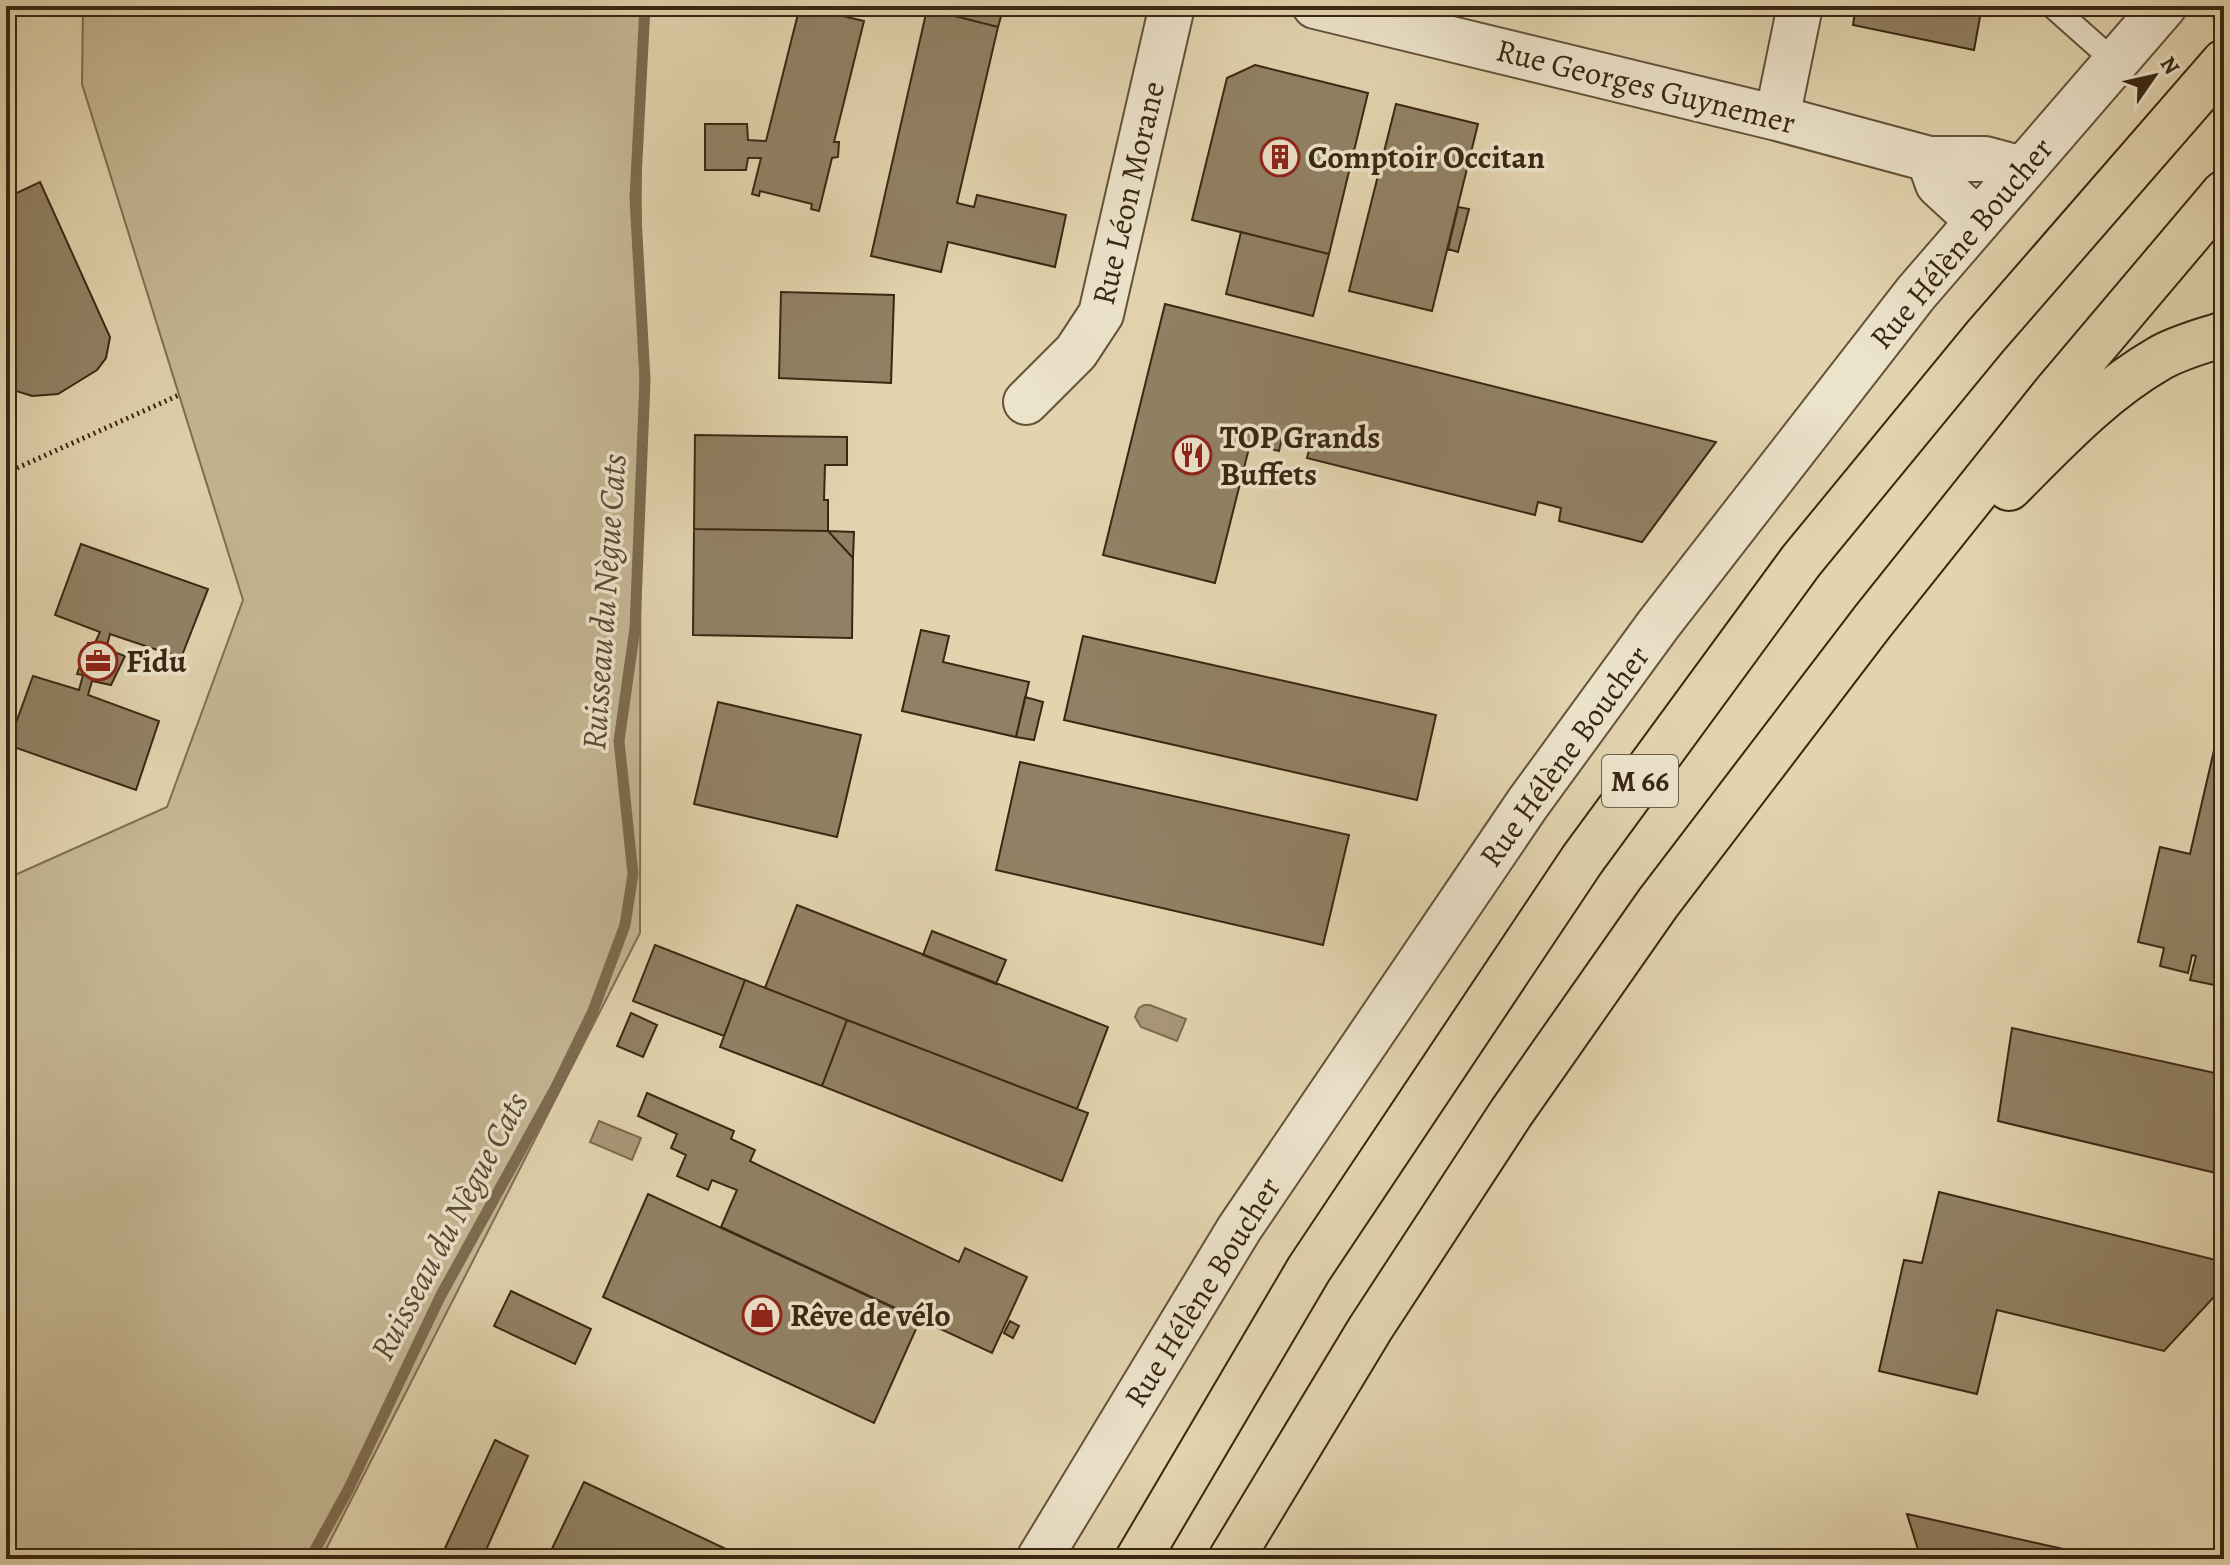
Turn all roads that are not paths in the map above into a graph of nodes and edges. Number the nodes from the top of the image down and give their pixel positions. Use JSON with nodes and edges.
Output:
{"nodes":[{"id":1,"x":1172,"y":6,"type":"edge"},
{"id":2,"x":1315,"y":6,"type":"edge"},
{"id":3,"x":1800,"y":6,"type":"edge"},
{"id":4,"x":2052,"y":6,"type":"edge"},
{"id":5,"x":2164,"y":6,"type":"edge"},
{"id":6,"x":2115,"y":62,"type":"junction"},
{"id":7,"x":2224,"y":62,"type":"edge"},
{"id":8,"x":1777,"y":118,"type":"junction"},
{"id":9,"x":1929,"y":159,"type":"junction"},
{"id":10,"x":2022,"y":169,"type":"junction"},
{"id":11,"x":2224,"y":193,"type":"edge"},
{"id":12,"x":1977,"y":220,"type":"junction"},
{"id":13,"x":2224,"y":334,"type":"edge"},
{"id":14,"x":1026,"y":402,"type":"dead end"},
{"id":15,"x":1873,"y":621,"type":"junction"},
{"id":16,"x":1039,"y":1559,"type":"edge"},
{"id":17,"x":1138,"y":1559,"type":"edge"},
{"id":18,"x":1231,"y":1559,"type":"edge"}],
"edges":[{"from":1,"to":14,"type":"street","name":"Rue Léon Morane"},
{"from":2,"to":8,"type":"street","name":"Rue Georges Guynemer"},
{"from":3,"to":8,"type":"street"},
{"from":4,"to":6,"type":"lane"},
{"from":5,"to":6,"type":"street","name":"Rue Hélène Boucher"},
{"from":6,"to":10,"type":"street","name":"Rue Hélène Boucher"},
{"from":7,"to":17,"type":"highway","number":"M 66"},
{"from":8,"to":9,"type":"street","name":"Rue Georges Guynemer"},
{"from":9,"to":10,"type":"street","name":"Rue Georges Guynemer"},
{"from":9,"to":12,"type":"street"},
{"from":10,"to":12,"type":"street","name":"Rue Hélène Boucher"},
{"from":11,"to":15,"type":"highway","number":"M 66"},
{"from":12,"to":16,"type":"street","name":"Rue Hélène Boucher"},
{"from":13,"to":15,"type":"highway","number":"M 66"},
{"from":15,"to":18,"type":"highway","number":"M 66"}]}
